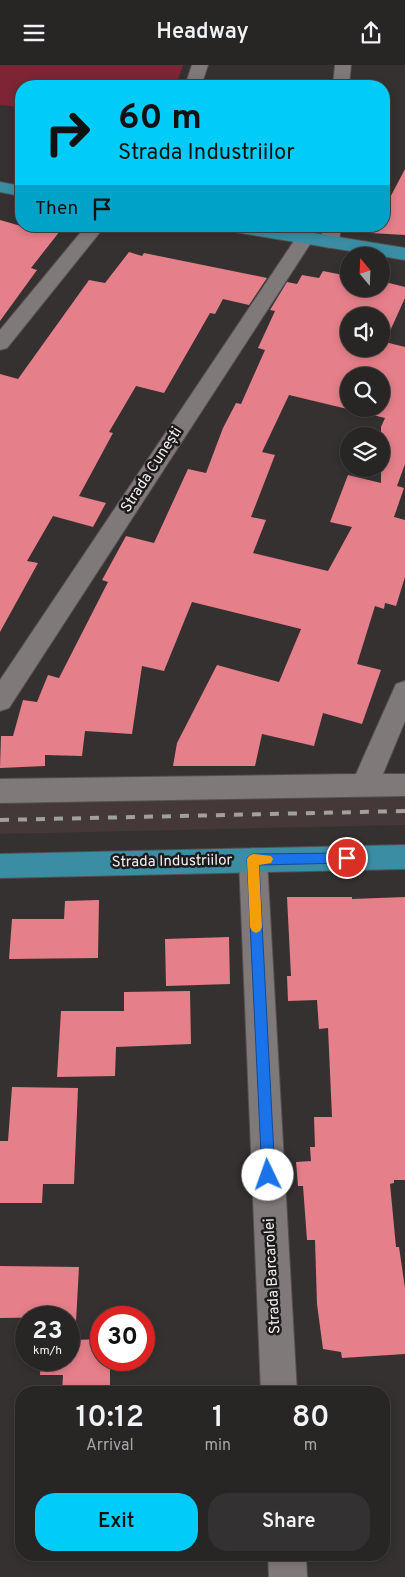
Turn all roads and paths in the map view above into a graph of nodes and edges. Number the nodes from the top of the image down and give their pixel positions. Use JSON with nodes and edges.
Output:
{"nodes":[{"id":1,"x":200,"y":65,"type":"edge"},
{"id":2,"x":343,"y":65,"type":"edge"},
{"id":3,"x":195,"y":80,"type":"edge"},
{"id":4,"x":342,"y":80,"type":"edge"},
{"id":5,"x":0,"y":187,"type":"edge"},
{"id":6,"x":15,"y":190,"type":"edge"},
{"id":7,"x":91,"y":232,"type":"edge"},
{"id":8,"x":270,"y":232,"type":"edge"},
{"id":9,"x":331,"y":234,"type":"edge"},
{"id":10,"x":305,"y":238,"type":"junction"},
{"id":11,"x":405,"y":254,"type":"edge"},
{"id":12,"x":0,"y":343,"type":"edge"},
{"id":13,"x":405,"y":691,"type":"edge"},
{"id":14,"x":0,"y":701,"type":"edge"},
{"id":15,"x":405,"y":785,"type":"edge"},
{"id":16,"x":364,"y":786,"type":"junction"},
{"id":17,"x":0,"y":791,"type":"edge"},
{"id":18,"x":404,"y":857,"type":"edge"},
{"id":19,"x":253,"y":859,"type":"junction"},
{"id":20,"x":0,"y":866,"type":"edge"},
{"id":21,"x":279,"y":1386,"type":"edge"},
{"id":22,"x":287,"y":1561,"type":"edge"},
{"id":23,"x":288,"y":1577,"type":"edge"}],
"edges":[{"from":1,"to":3,"type":"street"},
{"from":2,"to":4,"type":"street"},
{"from":5,"to":6,"type":"main road"},
{"from":7,"to":12,"type":"street"},
{"from":8,"to":10,"type":"main road"},
{"from":9,"to":10,"type":"main road"},
{"from":9,"to":11,"type":"main road"},
{"from":10,"to":14,"type":"street","name":"Strada Cunești"},
{"from":13,"to":16,"type":"street"},
{"from":15,"to":16,"type":"street"},
{"from":16,"to":17,"type":"street"},
{"from":18,"to":19,"type":"main road","name":"Strada Industriilor"},
{"from":19,"to":20,"type":"main road","name":"Strada Industriilor"},
{"from":19,"to":21,"type":"street","name":"Strada Barcarolei"},
{"from":22,"to":23,"type":"street"}]}
